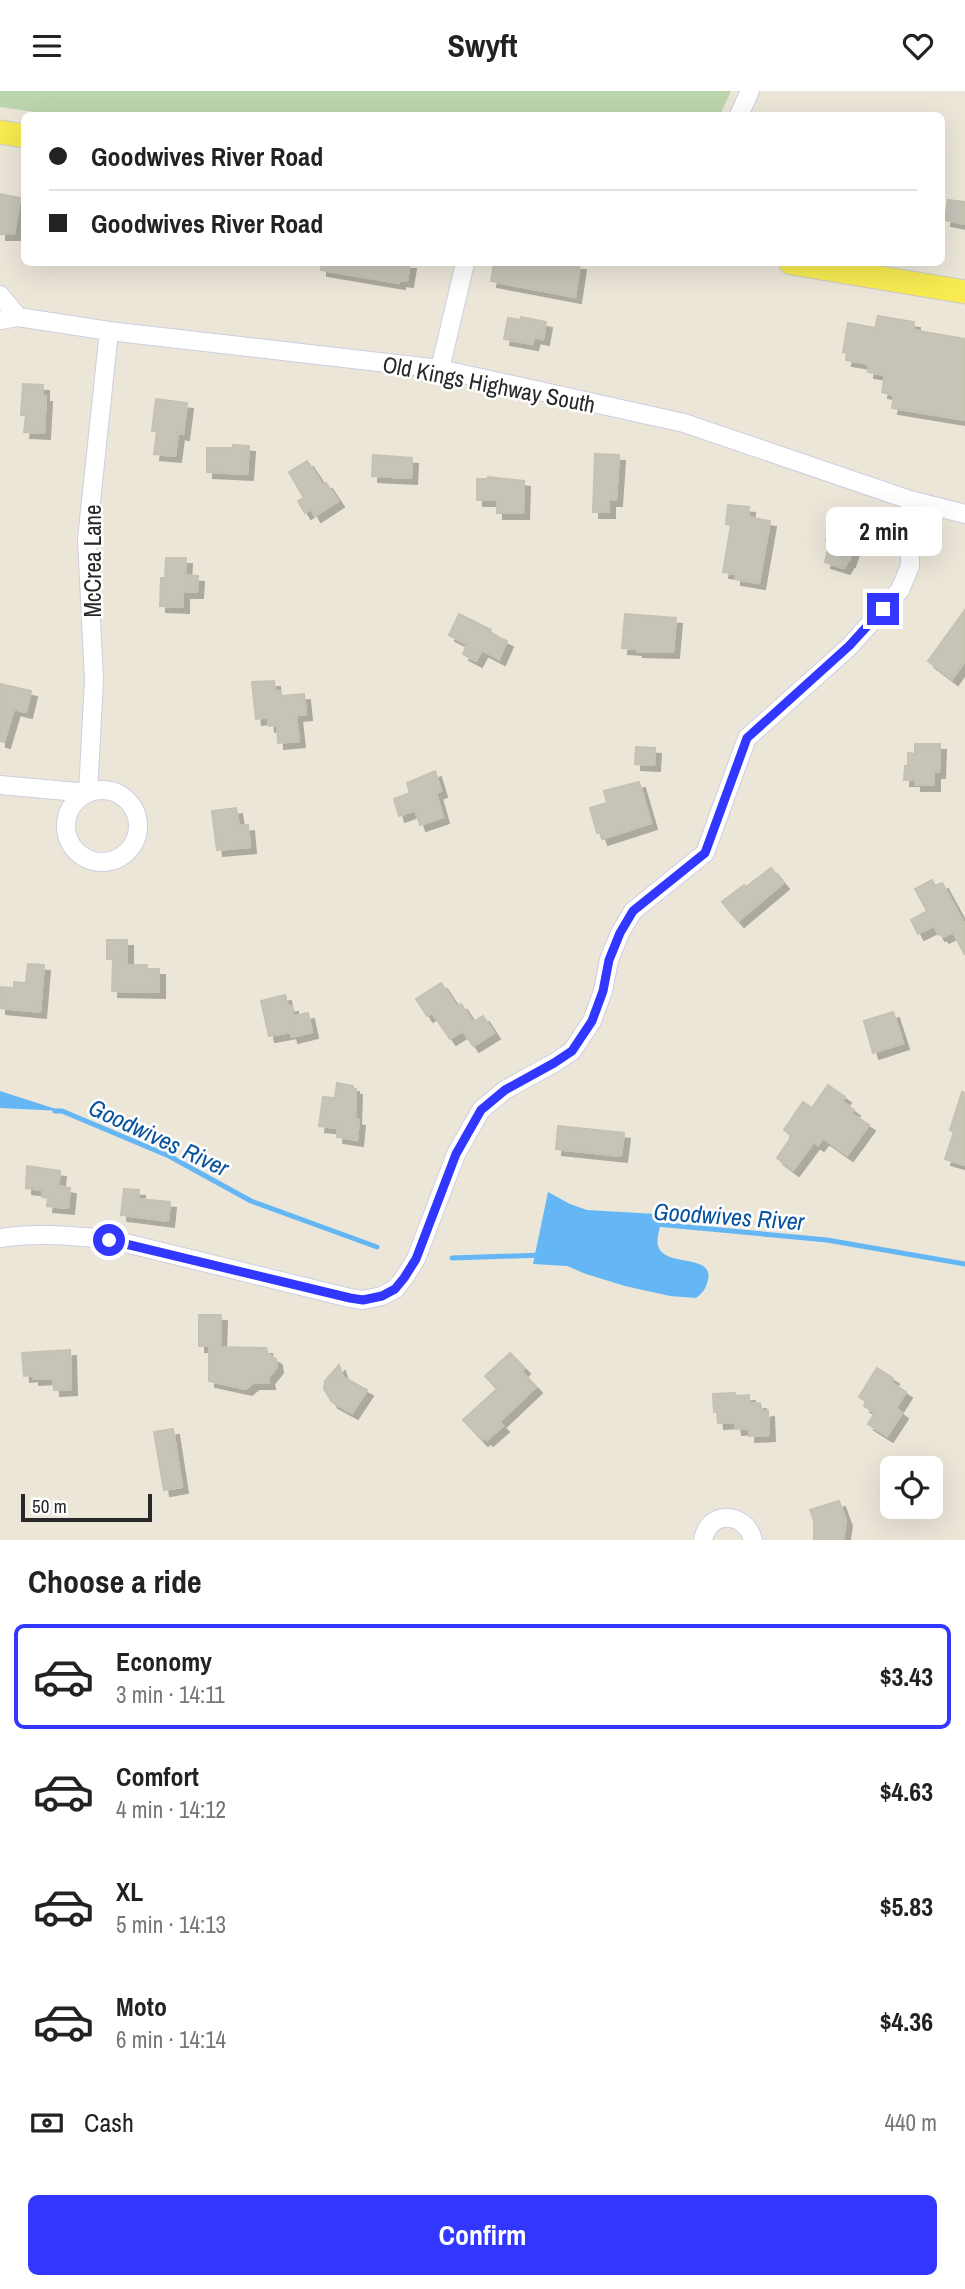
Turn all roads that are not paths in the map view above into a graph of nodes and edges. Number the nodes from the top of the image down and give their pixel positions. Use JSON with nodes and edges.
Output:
{"nodes":[{"id":1,"x":750,"y":91,"type":"edge"},
{"id":2,"x":740,"y":112,"type":"edge"},
{"id":3,"x":0,"y":132,"type":"edge"},
{"id":4,"x":21,"y":136,"type":"edge"},
{"id":5,"x":464,"y":266,"type":"edge"},
{"id":6,"x":809,"y":266,"type":"edge"},
{"id":7,"x":965,"y":292,"type":"edge"},
{"id":8,"x":0,"y":295,"type":"edge"},
{"id":9,"x":18,"y":317,"type":"junction"},
{"id":10,"x":0,"y":320,"type":"edge"},
{"id":11,"x":109,"y":331,"type":"junction"},
{"id":12,"x":440,"y":369,"type":"junction"},
{"id":13,"x":910,"y":500,"type":"junction"},
{"id":14,"x":965,"y":514,"type":"edge"},
{"id":15,"x":0,"y":785,"type":"edge"},
{"id":16,"x":88,"y":793,"type":"junction"},
{"id":17,"x":0,"y":1238,"type":"edge"},
{"id":18,"x":703,"y":1540,"type":"edge"},
{"id":19,"x":753,"y":1540,"type":"edge"}],
"edges":[{"from":1,"to":2,"type":"street"},
{"from":3,"to":4,"type":"main road"},
{"from":5,"to":12,"type":"street"},
{"from":6,"to":7,"type":"main road"},
{"from":8,"to":9,"type":"street"},
{"from":9,"to":10,"type":"street","name":"Old Kings Highway South"},
{"from":9,"to":11,"type":"street","name":"Old Kings Highway South"},
{"from":11,"to":12,"type":"street","name":"Old Kings Highway South"},
{"from":11,"to":16,"type":"street","name":"McCrea Lane"},
{"from":12,"to":13,"type":"street","name":"Old Kings Highway South"},
{"from":13,"to":14,"type":"street","name":"Old Kings Highway South"},
{"from":13,"to":17,"type":"street"},
{"from":15,"to":16,"type":"street"},
{"from":16,"to":16,"type":"street"},
{"from":18,"to":19,"type":"street"}]}
